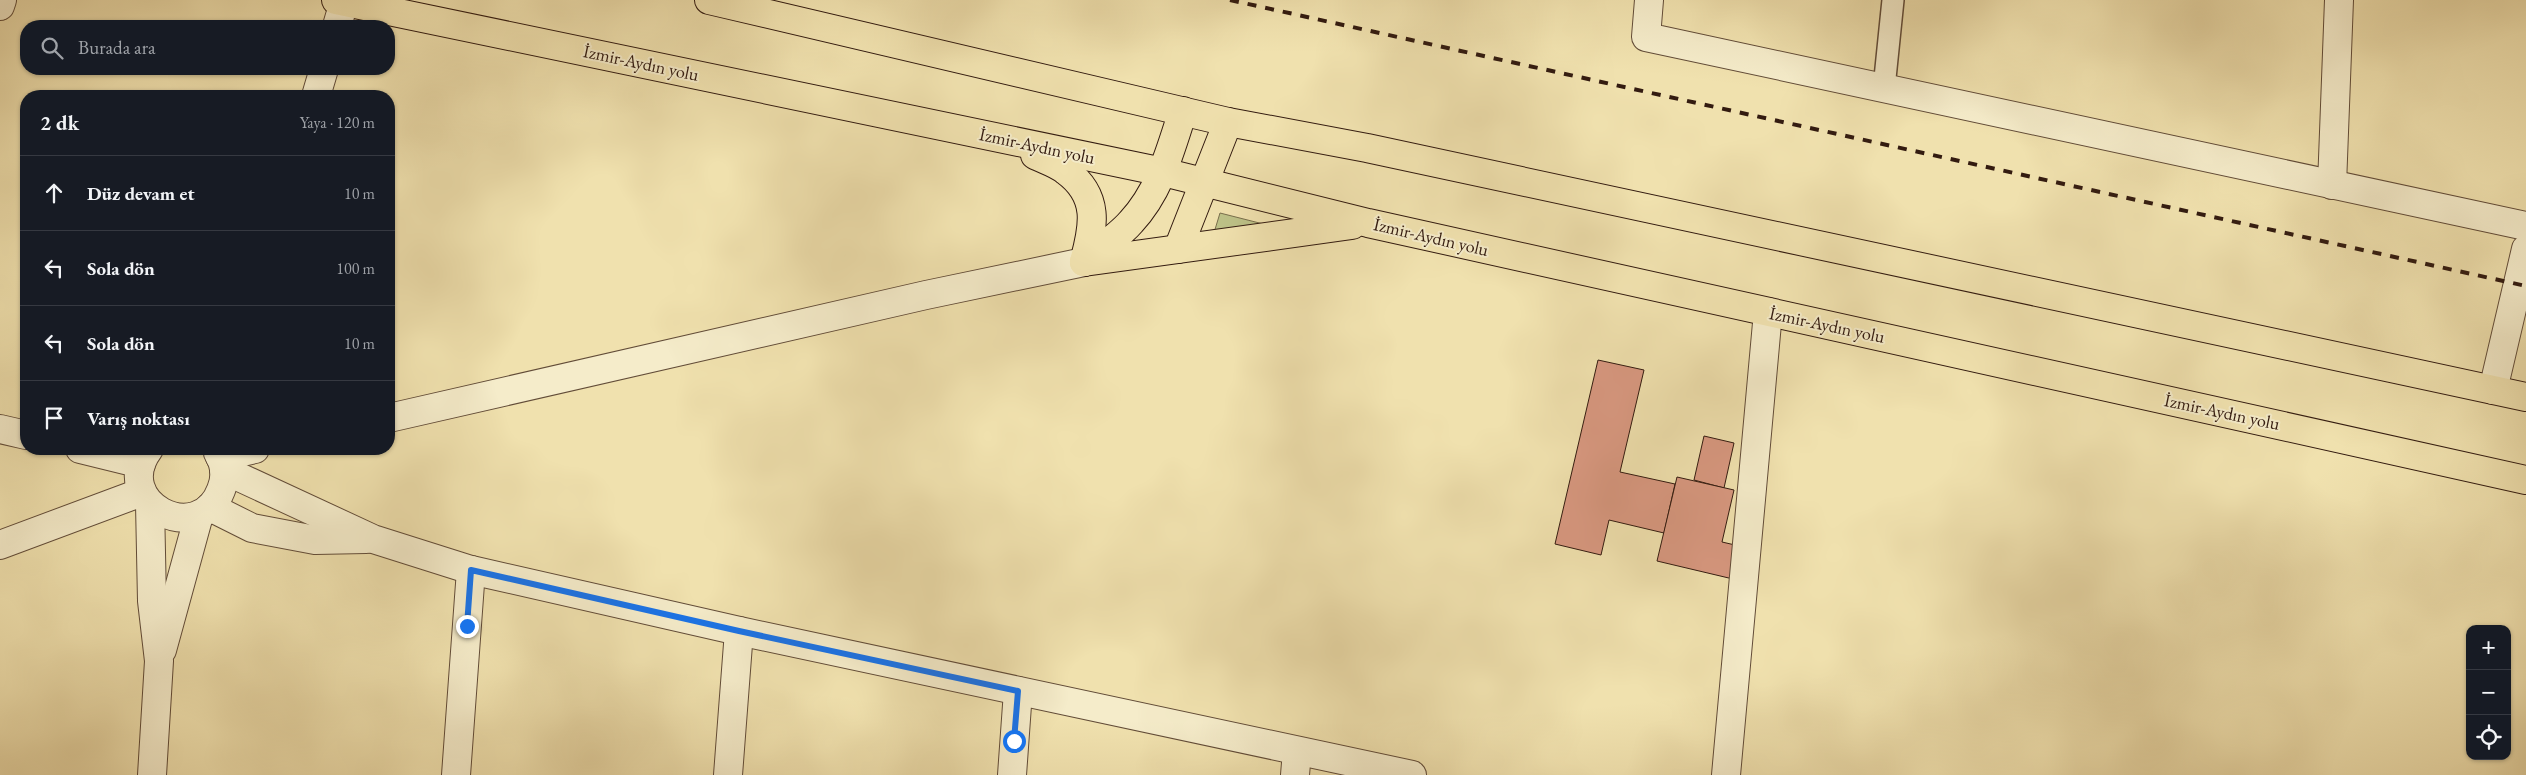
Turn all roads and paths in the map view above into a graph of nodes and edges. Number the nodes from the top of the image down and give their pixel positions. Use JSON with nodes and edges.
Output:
{"nodes":[{"id":1,"x":2,"y":0,"type":"edge"},
{"id":2,"x":709,"y":0,"type":"edge"},
{"id":3,"x":1648,"y":0,"type":"edge"},
{"id":4,"x":1893,"y":0,"type":"edge"},
{"id":5,"x":2339,"y":0,"type":"edge"},
{"id":6,"x":0,"y":6,"type":"edge"},
{"id":7,"x":339,"y":9,"type":"edge"},
{"id":8,"x":322,"y":75,"type":"edge"},
{"id":9,"x":1884,"y":88,"type":"junction"},
{"id":10,"x":318,"y":90,"type":"edge"},
{"id":11,"x":1183,"y":111,"type":"junction"},
{"id":12,"x":1228,"y":122,"type":"junction"},
{"id":13,"x":1005,"y":139,"type":"junction"},
{"id":14,"x":1163,"y":172,"type":"junction"},
{"id":15,"x":1206,"y":183,"type":"junction"},
{"id":16,"x":2332,"y":184,"type":"junction"},
{"id":17,"x":1368,"y":223,"type":"junction"},
{"id":18,"x":2526,"y":226,"type":"edge"},
{"id":19,"x":1178,"y":249,"type":"junction"},
{"id":20,"x":2526,"y":249,"type":"edge"},
{"id":21,"x":1084,"y":262,"type":"junction"},
{"id":22,"x":1768,"y":312,"type":"junction"},
{"id":23,"x":2493,"y":390,"type":"junction"},
{"id":24,"x":2526,"y":398,"type":"edge"},
{"id":25,"x":395,"y":417,"type":"edge"},
{"id":26,"x":0,"y":429,"type":"edge"},
{"id":27,"x":20,"y":434,"type":"edge"},
{"id":28,"x":218,"y":455,"type":"edge"},
{"id":29,"x":145,"y":456,"type":"edge"},
{"id":30,"x":2526,"y":480,"type":"edge"},
{"id":31,"x":146,"y":498,"type":"junction"},
{"id":32,"x":204,"y":511,"type":"junction"},
{"id":33,"x":373,"y":539,"type":"junction"},
{"id":34,"x":0,"y":545,"type":"edge"},
{"id":35,"x":471,"y":570,"type":"junction"},
{"id":36,"x":739,"y":631,"type":"junction"},
{"id":37,"x":159,"y":661,"type":"junction"},
{"id":38,"x":1018,"y":691,"type":"junction"},
{"id":39,"x":1296,"y":763,"type":"edge"},
{"id":40,"x":152,"y":775,"type":"edge"},
{"id":41,"x":456,"y":775,"type":"edge"},
{"id":42,"x":728,"y":775,"type":"edge"},
{"id":43,"x":1012,"y":775,"type":"edge"},
{"id":44,"x":1412,"y":775,"type":"edge"},
{"id":45,"x":1726,"y":775,"type":"edge"}],
"edges":[{"from":1,"to":6,"type":"street"},
{"from":2,"to":11,"type":"highway"},
{"from":3,"to":9,"type":"street"},
{"from":4,"to":9,"type":"lane"},
{"from":5,"to":16,"type":"street"},
{"from":7,"to":13,"type":"highway","name":"İzmir-Aydın yolu"},
{"from":8,"to":10,"type":"street"},
{"from":9,"to":16,"type":"street"},
{"from":11,"to":12,"type":"highway"},
{"from":11,"to":14,"type":"highway"},
{"from":12,"to":15,"type":"highway"},
{"from":12,"to":23,"type":"highway"},
{"from":13,"to":14,"type":"highway","name":"İzmir-Aydın yolu"},
{"from":13,"to":21,"type":"highway"},
{"from":14,"to":15,"type":"highway","name":"İzmir-Aydın yolu"},
{"from":14,"to":21,"type":"highway"},
{"from":15,"to":17,"type":"highway","name":"İzmir-Aydın yolu"},
{"from":15,"to":19,"type":"highway"},
{"from":16,"to":18,"type":"street"},
{"from":17,"to":19,"type":"highway"},
{"from":17,"to":22,"type":"highway","name":"İzmir-Aydın yolu"},
{"from":19,"to":21,"type":"highway"},
{"from":20,"to":23,"type":"street"},
{"from":21,"to":25,"type":"street"},
{"from":22,"to":30,"type":"highway","name":"İzmir-Aydın yolu"},
{"from":22,"to":45,"type":"street"},
{"from":23,"to":24,"type":"highway"},
{"from":26,"to":27,"type":"street"},
{"from":28,"to":32,"type":"street"},
{"from":28,"to":33,"type":"street"},
{"from":29,"to":31,"type":"street"},
{"from":31,"to":32,"type":"street"},
{"from":31,"to":34,"type":"street"},
{"from":31,"to":37,"type":"street"},
{"from":32,"to":33,"type":"street"},
{"from":32,"to":37,"type":"street"},
{"from":33,"to":35,"type":"street"},
{"from":35,"to":36,"type":"street"},
{"from":35,"to":41,"type":"street"},
{"from":36,"to":38,"type":"street"},
{"from":36,"to":42,"type":"street"},
{"from":37,"to":40,"type":"street"},
{"from":38,"to":39,"type":"street"},
{"from":38,"to":43,"type":"street"},
{"from":39,"to":44,"type":"street"}]}
